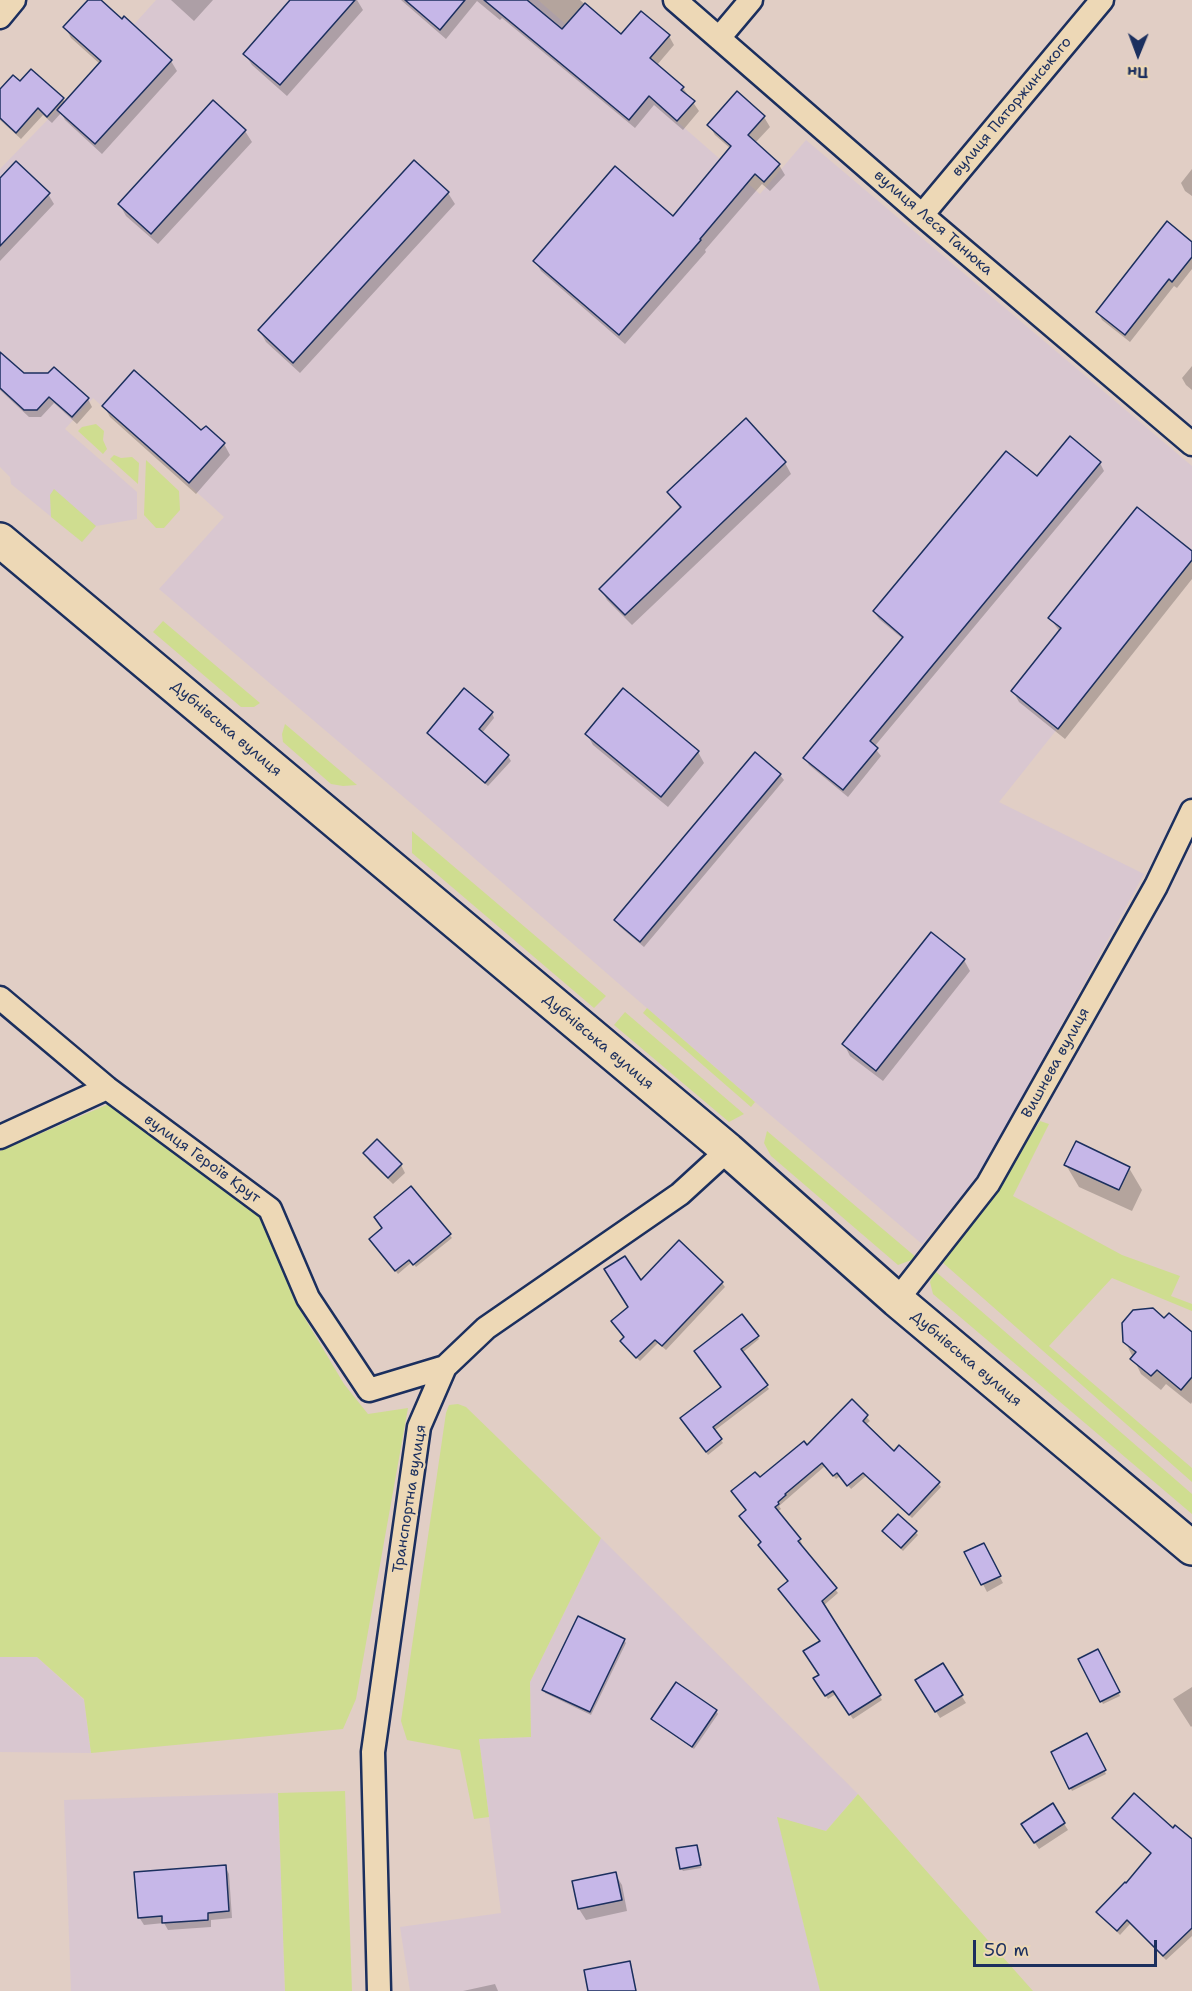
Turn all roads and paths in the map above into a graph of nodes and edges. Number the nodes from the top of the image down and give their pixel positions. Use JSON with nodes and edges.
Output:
{"nodes":[{"id":1,"x":14,"y":0,"type":"edge"},
{"id":2,"x":675,"y":0,"type":"edge"},
{"id":3,"x":751,"y":0,"type":"edge"},
{"id":4,"x":1102,"y":0,"type":"edge"},
{"id":5,"x":0,"y":17,"type":"edge"},
{"id":6,"x":719,"y":38,"type":"junction"},
{"id":7,"x":922,"y":215,"type":"junction"},
{"id":8,"x":1192,"y":444,"type":"edge"},
{"id":9,"x":0,"y":540,"type":"edge"},
{"id":10,"x":1192,"y":811,"type":"edge"},
{"id":11,"x":0,"y":998,"type":"edge"},
{"id":12,"x":107,"y":1088,"type":"junction"},
{"id":13,"x":0,"y":1137,"type":"edge"},
{"id":14,"x":728,"y":1150,"type":"junction"},
{"id":15,"x":897,"y":1300,"type":"junction"},
{"id":16,"x":446,"y":1367,"type":"junction"},
{"id":17,"x":1192,"y":1548,"type":"edge"},
{"id":18,"x":379,"y":1991,"type":"edge"}],
"edges":[{"from":1,"to":5,"type":"street"},
{"from":2,"to":6,"type":"street","name":"вулиця Леся Танюка"},
{"from":3,"to":6,"type":"street"},
{"from":4,"to":7,"type":"street","name":"вулиця Паторжинського"},
{"from":6,"to":7,"type":"street","name":"вулиця Леся Танюка"},
{"from":7,"to":8,"type":"street","name":"вулиця Леся Танюка"},
{"from":9,"to":14,"type":"main road","name":"Дубнівська вулиця"},
{"from":10,"to":15,"type":"street","name":"Вишнева вулиця"},
{"from":11,"to":12,"type":"street","name":"вулиця Героїв Крут"},
{"from":12,"to":13,"type":"street"},
{"from":12,"to":16,"type":"street","name":"вулиця Героїв Крут"},
{"from":14,"to":15,"type":"main road","name":"Дубнівська вулиця"},
{"from":14,"to":16,"type":"street","name":"Транспортна вулиця"},
{"from":15,"to":17,"type":"main road","name":"Дубнівська вулиця"},
{"from":16,"to":18,"type":"street","name":"Транспортна вулиця"}]}
